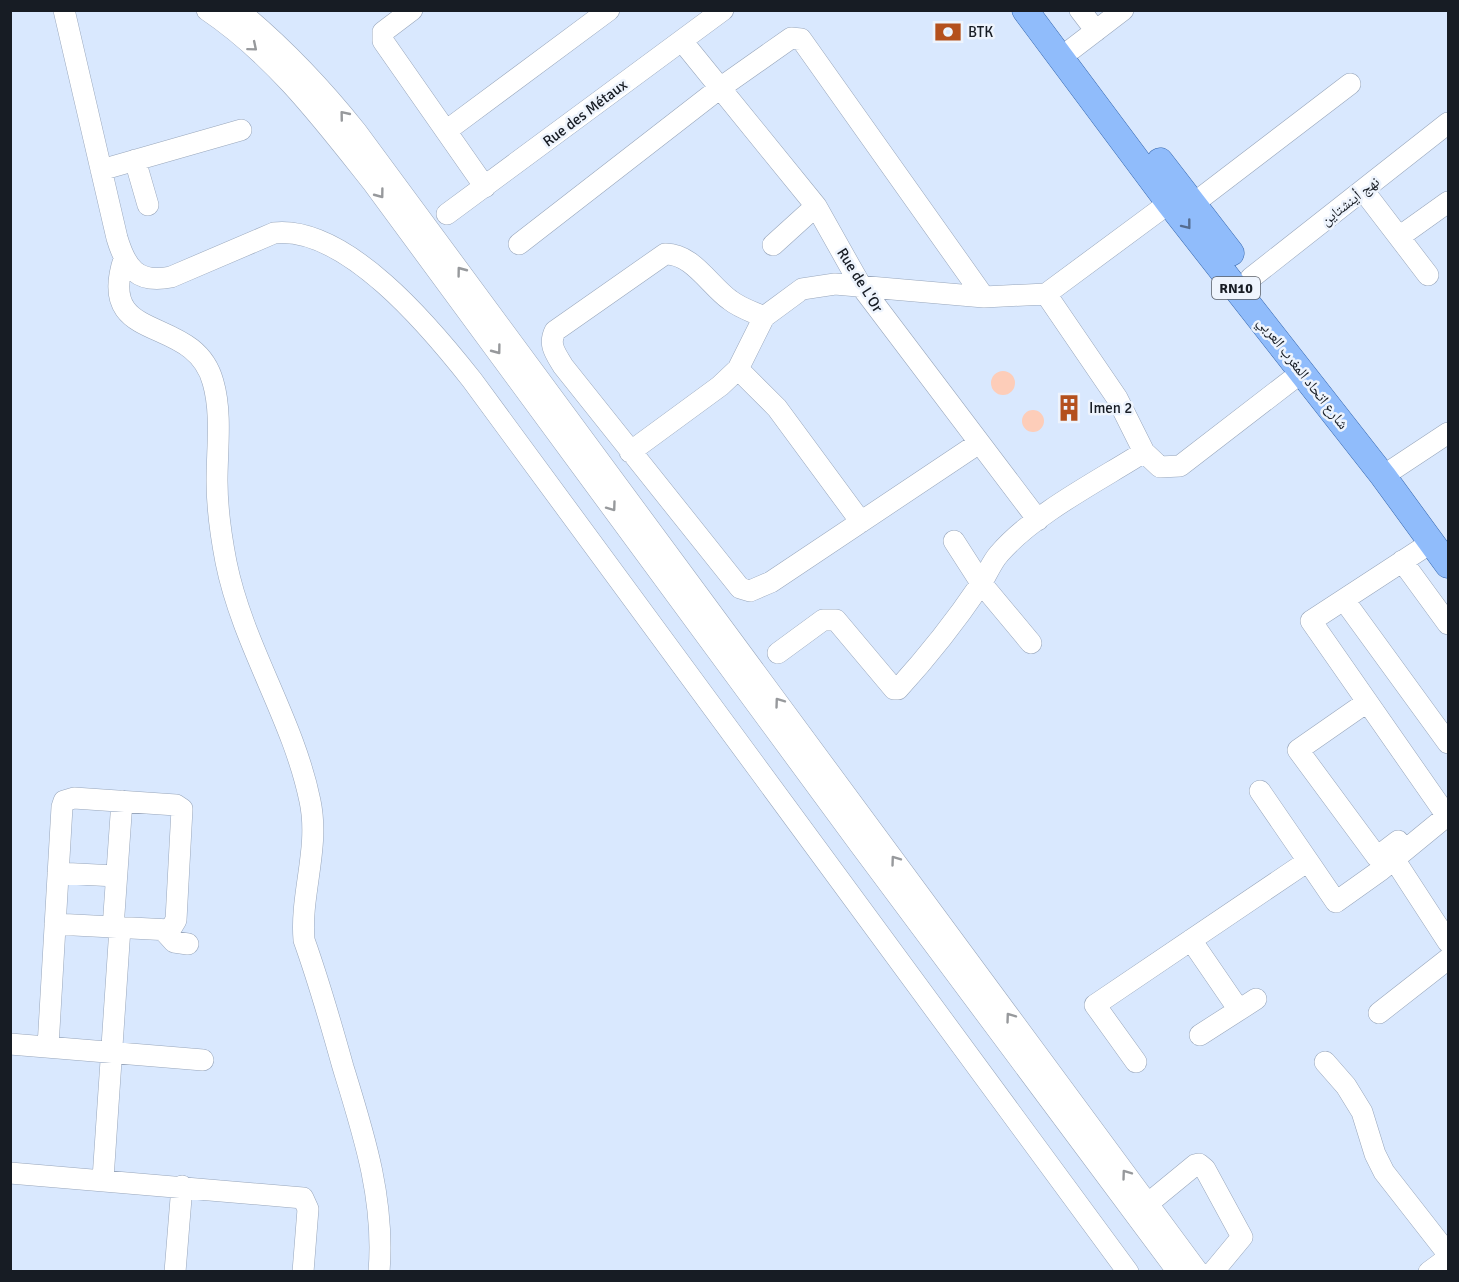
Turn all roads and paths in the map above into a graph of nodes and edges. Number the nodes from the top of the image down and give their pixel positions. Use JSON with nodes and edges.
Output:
{"nodes":[{"id":1,"x":64,"y":10,"type":"edge"},
{"id":2,"x":207,"y":10,"type":"edge"},
{"id":3,"x":238,"y":10,"type":"edge"},
{"id":4,"x":412,"y":10,"type":"edge"},
{"id":5,"x":609,"y":10,"type":"edge"},
{"id":6,"x":723,"y":10,"type":"edge"},
{"id":7,"x":1024,"y":10,"type":"edge"},
{"id":8,"x":1044,"y":10,"type":"edge"},
{"id":9,"x":1080,"y":10,"type":"edge"},
{"id":10,"x":1123,"y":10,"type":"edge"},
{"id":11,"x":1096,"y":31,"type":"junction"},
{"id":12,"x":682,"y":42,"type":"junction"},
{"id":13,"x":1072,"y":49,"type":"junction"},
{"id":14,"x":1350,"y":84,"type":"dead end"},
{"id":15,"x":720,"y":88,"type":"junction"},
{"id":16,"x":1449,"y":123,"type":"edge"},
{"id":17,"x":241,"y":130,"type":"dead end"},
{"id":18,"x":446,"y":131,"type":"junction"},
{"id":19,"x":135,"y":160,"type":"junction"},
{"id":20,"x":101,"y":170,"type":"junction"},
{"id":21,"x":485,"y":187,"type":"junction"},
{"id":22,"x":1363,"y":190,"type":"junction"},
{"id":23,"x":1449,"y":202,"type":"edge"},
{"id":24,"x":1181,"y":203,"type":"junction"},
{"id":25,"x":148,"y":205,"type":"dead end"},
{"id":26,"x":816,"y":206,"type":"junction"},
{"id":27,"x":447,"y":214,"type":"dead end"},
{"id":28,"x":1399,"y":237,"type":"junction"},
{"id":29,"x":519,"y":244,"type":"dead end"},
{"id":30,"x":773,"y":244,"type":"dead end"},
{"id":31,"x":124,"y":259,"type":"junction"},
{"id":32,"x":1428,"y":275,"type":"dead end"},
{"id":33,"x":1251,"y":278,"type":"junction"},
{"id":34,"x":861,"y":286,"type":"junction"},
{"id":35,"x":1046,"y":294,"type":"junction"},
{"id":36,"x":984,"y":297,"type":"junction"},
{"id":37,"x":764,"y":317,"type":"junction"},
{"id":38,"x":738,"y":369,"type":"junction"},
{"id":39,"x":1302,"y":372,"type":"junction"},
{"id":40,"x":1449,"y":433,"type":"edge"},
{"id":41,"x":979,"y":443,"type":"junction"},
{"id":42,"x":630,"y":452,"type":"junction"},
{"id":43,"x":1144,"y":452,"type":"junction"},
{"id":44,"x":1390,"y":472,"type":"junction"},
{"id":45,"x":1038,"y":520,"type":"junction"},
{"id":46,"x":861,"y":522,"type":"junction"},
{"id":47,"x":1440,"y":539,"type":"edge"},
{"id":48,"x":954,"y":541,"type":"dead end"},
{"id":49,"x":1402,"y":561,"type":"junction"},
{"id":50,"x":1449,"y":566,"type":"edge"},
{"id":51,"x":981,"y":583,"type":"junction"},
{"id":52,"x":1344,"y":600,"type":"junction"},
{"id":53,"x":1449,"y":624,"type":"edge"},
{"id":54,"x":1030,"y":643,"type":"dead end"},
{"id":55,"x":777,"y":653,"type":"dead end"},
{"id":56,"x":1367,"y":702,"type":"junction"},
{"id":57,"x":1449,"y":743,"type":"edge"},
{"id":58,"x":1260,"y":791,"type":"dead end"},
{"id":59,"x":122,"y":801,"type":"junction"},
{"id":60,"x":1446,"y":809,"type":"edge"},
{"id":61,"x":1394,"y":859,"type":"junction"},
{"id":62,"x":1308,"y":861,"type":"junction"},
{"id":63,"x":58,"y":873,"type":"junction"},
{"id":64,"x":116,"y":876,"type":"junction"},
{"id":65,"x":55,"y":924,"type":"junction"},
{"id":66,"x":117,"y":928,"type":"junction"},
{"id":67,"x":165,"y":932,"type":"junction"},
{"id":68,"x":1191,"y":940,"type":"junction"},
{"id":69,"x":1449,"y":942,"type":"edge"},
{"id":70,"x":188,"y":944,"type":"dead end"},
{"id":71,"x":1449,"y":959,"type":"edge"},
{"id":72,"x":1379,"y":1013,"type":"dead end"},
{"id":73,"x":1200,"y":1035,"type":"dead end"},
{"id":74,"x":10,"y":1044,"type":"edge"},
{"id":75,"x":48,"y":1047,"type":"junction"},
{"id":76,"x":112,"y":1053,"type":"junction"},
{"id":77,"x":203,"y":1060,"type":"dead end"},
{"id":78,"x":1136,"y":1062,"type":"dead end"},
{"id":79,"x":1326,"y":1062,"type":"dead end"},
{"id":80,"x":10,"y":1173,"type":"edge"},
{"id":81,"x":103,"y":1179,"type":"junction"},
{"id":82,"x":182,"y":1186,"type":"junction"},
{"id":83,"x":1449,"y":1256,"type":"edge"},
{"id":84,"x":175,"y":1272,"type":"edge"},
{"id":85,"x":303,"y":1272,"type":"edge"},
{"id":86,"x":379,"y":1272,"type":"edge"},
{"id":87,"x":1128,"y":1272,"type":"edge"},
{"id":88,"x":1178,"y":1272,"type":"edge"},
{"id":89,"x":1198,"y":1272,"type":"edge"},
{"id":90,"x":1211,"y":1272,"type":"edge"},
{"id":91,"x":1429,"y":1272,"type":"edge"}],
"edges":[{"from":1,"to":20,"type":"street"},
{"from":2,"to":88,"type":"street","one_way":true},
{"from":89,"to":3,"type":"street","one_way":true},
{"from":4,"to":18,"type":"street"},
{"from":5,"to":18,"type":"street"},
{"from":6,"to":12,"type":"street","name":"Rue des Métaux"},
{"from":7,"to":24,"type":"main road","name":"شارع اتحاد المغرب العربي","number":"RN10"},
{"from":8,"to":13,"type":"main road","name":"شارع اتحاد المغرب العربي","number":"RN10"},
{"from":9,"to":11,"type":"street"},
{"from":10,"to":11,"type":"street"},
{"from":11,"to":13,"type":"street"},
{"from":12,"to":15,"type":"street","name":"Rue de L'Or"},
{"from":12,"to":21,"type":"street","name":"Rue des Métaux"},
{"from":13,"to":24,"type":"main road","name":"شارع اتحاد المغرب العربي","number":"RN10"},
{"from":14,"to":24,"type":"street"},
{"from":15,"to":26,"type":"street","name":"Rue de L'Or"},
{"from":15,"to":29,"type":"street"},
{"from":15,"to":36,"type":"street"},
{"from":16,"to":22,"type":"street","name":"نهج أينشتاين"},
{"from":17,"to":19,"type":"street"},
{"from":18,"to":21,"type":"street"},
{"from":19,"to":20,"type":"street"},
{"from":19,"to":25,"type":"street"},
{"from":20,"to":31,"type":"street"},
{"from":21,"to":27,"type":"street","name":"Rue des Métaux"},
{"from":22,"to":28,"type":"street"},
{"from":22,"to":33,"type":"street","name":"نهج أينشتاين"},
{"from":23,"to":28,"type":"street"},
{"from":24,"to":33,"type":"main road","name":"شارع اتحاد المغرب العربي","number":"RN10"},
{"from":24,"to":35,"type":"street"},
{"from":24,"to":39,"type":"main road","name":"شارع اتحاد المغرب العربي","number":"RN10","one_way":true},
{"from":26,"to":30,"type":"street"},
{"from":26,"to":34,"type":"street","name":"Rue de L'Or"},
{"from":28,"to":32,"type":"street"},
{"from":31,"to":86,"type":"street"},
{"from":31,"to":87,"type":"street"},
{"from":33,"to":44,"type":"main road","name":"شارع اتحاد المغرب العربي","number":"RN10"},
{"from":34,"to":36,"type":"street"},
{"from":34,"to":37,"type":"street"},
{"from":34,"to":41,"type":"street","name":"Rue de L'Or"},
{"from":35,"to":36,"type":"street"},
{"from":35,"to":43,"type":"street"},
{"from":37,"to":38,"type":"street"},
{"from":37,"to":42,"type":"street"},
{"from":38,"to":42,"type":"street"},
{"from":38,"to":46,"type":"street"},
{"from":39,"to":43,"type":"street"},
{"from":39,"to":44,"type":"main road","name":"شارع اتحاد المغرب العربي","number":"RN10"},
{"from":40,"to":44,"type":"street"},
{"from":41,"to":45,"type":"street","name":"Rue de L'Or"},
{"from":41,"to":46,"type":"street"},
{"from":42,"to":46,"type":"street"},
{"from":43,"to":45,"type":"street"},
{"from":44,"to":47,"type":"main road","name":"شارع اتحاد المغرب العربي","number":"RN10"},
{"from":45,"to":51,"type":"street"},
{"from":47,"to":49,"type":"street"},
{"from":47,"to":50,"type":"main road","name":"شارع اتحاد المغرب العربي","number":"RN10"},
{"from":48,"to":51,"type":"street"},
{"from":49,"to":52,"type":"street"},
{"from":49,"to":53,"type":"street"},
{"from":51,"to":54,"type":"street"},
{"from":51,"to":55,"type":"street"},
{"from":52,"to":56,"type":"street"},
{"from":52,"to":57,"type":"street"},
{"from":56,"to":60,"type":"street"},
{"from":56,"to":60,"type":"street"},
{"from":58,"to":62,"type":"street"},
{"from":59,"to":63,"type":"street"},
{"from":59,"to":64,"type":"street"},
{"from":59,"to":67,"type":"street"},
{"from":60,"to":61,"type":"street"},
{"from":61,"to":62,"type":"street"},
{"from":61,"to":69,"type":"street"},
{"from":62,"to":68,"type":"street"},
{"from":63,"to":64,"type":"street"},
{"from":63,"to":65,"type":"street"},
{"from":64,"to":66,"type":"street"},
{"from":65,"to":66,"type":"street"},
{"from":65,"to":75,"type":"street"},
{"from":66,"to":67,"type":"street"},
{"from":66,"to":76,"type":"street"},
{"from":67,"to":70,"type":"street"},
{"from":68,"to":73,"type":"street"},
{"from":68,"to":78,"type":"street"},
{"from":71,"to":72,"type":"street"},
{"from":74,"to":75,"type":"street"},
{"from":75,"to":76,"type":"street"},
{"from":76,"to":77,"type":"street"},
{"from":76,"to":81,"type":"street"},
{"from":79,"to":83,"type":"street"},
{"from":80,"to":81,"type":"street"},
{"from":81,"to":82,"type":"street"},
{"from":82,"to":84,"type":"street"},
{"from":82,"to":85,"type":"street"},
{"from":83,"to":91,"type":"street"},
{"from":90,"to":90,"type":"street"}]}
